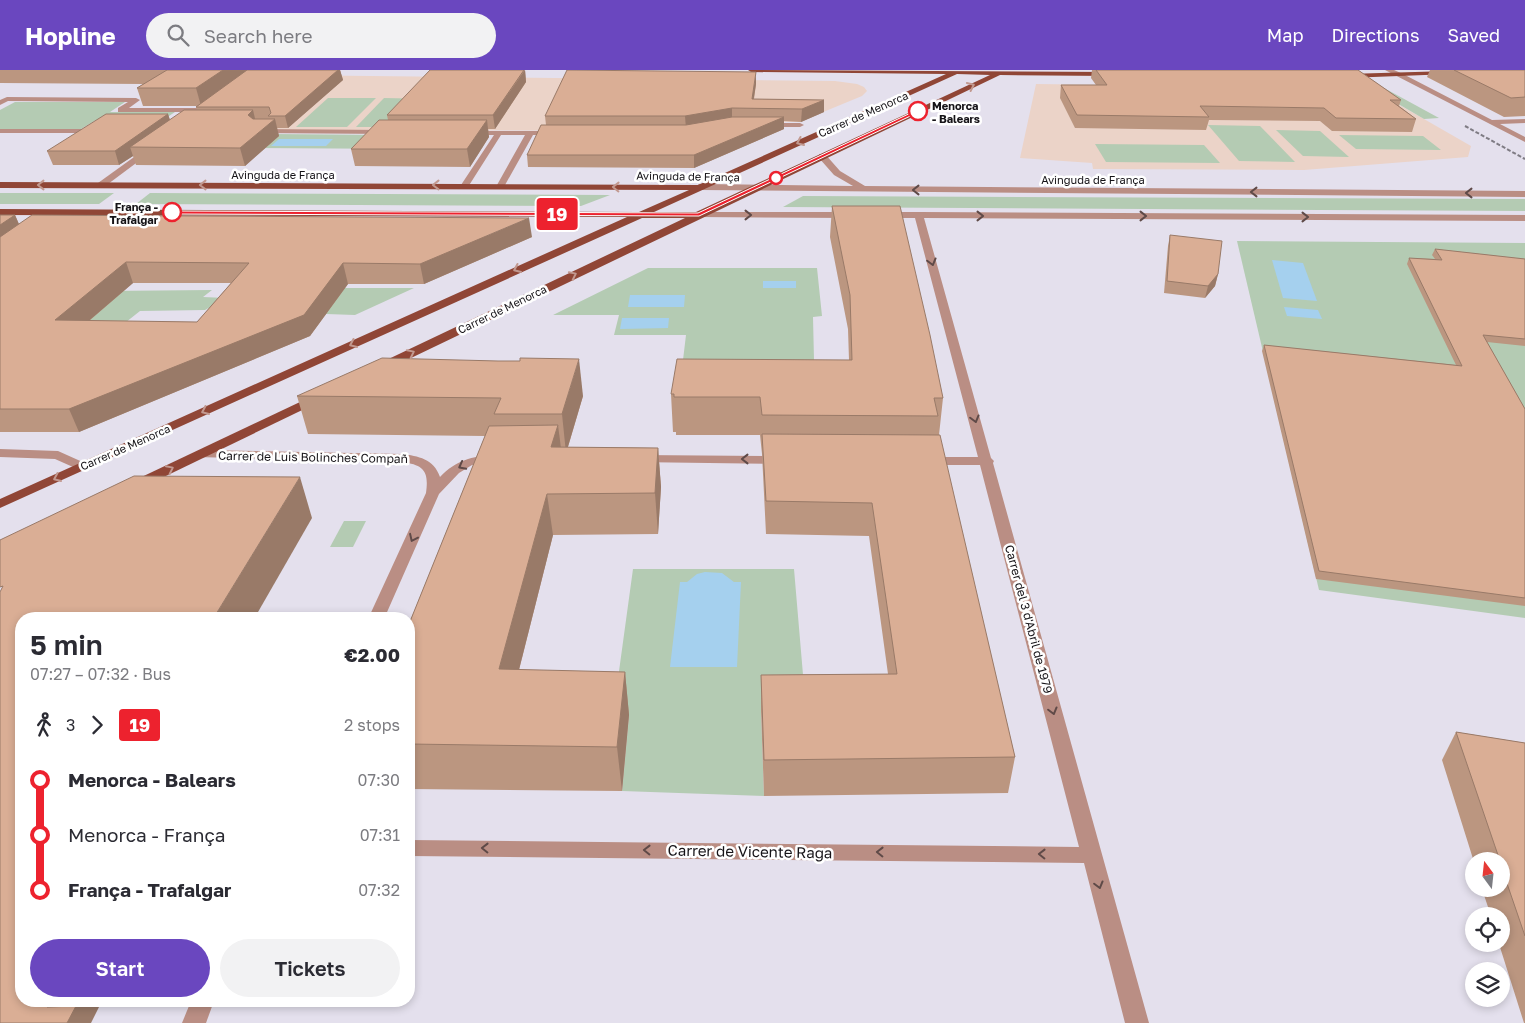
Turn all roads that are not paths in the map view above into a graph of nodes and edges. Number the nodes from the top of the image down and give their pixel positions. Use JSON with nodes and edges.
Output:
{"nodes":[{"id":1,"x":751,"y":70,"type":"edge"},
{"id":2,"x":826,"y":70,"type":"edge"},
{"id":3,"x":1388,"y":70,"type":"edge"},
{"id":4,"x":959,"y":71,"type":"edge"},
{"id":5,"x":1002,"y":72,"type":"edge"},
{"id":6,"x":1459,"y":73,"type":"edge"},
{"id":7,"x":1119,"y":74,"type":"edge"},
{"id":8,"x":1401,"y":75,"type":"junction"},
{"id":9,"x":1340,"y":76,"type":"edge"},
{"id":10,"x":0,"y":103,"type":"edge"},
{"id":11,"x":211,"y":105,"type":"edge"},
{"id":12,"x":204,"y":110,"type":"junction"},
{"id":13,"x":192,"y":119,"type":"edge"},
{"id":14,"x":1525,"y":121,"type":"edge"},
{"id":15,"x":1491,"y":122,"type":"junction"},
{"id":16,"x":101,"y":123,"type":"edge"},
{"id":17,"x":259,"y":123,"type":"edge"},
{"id":18,"x":751,"y":125,"type":"edge"},
{"id":19,"x":800,"y":125,"type":"edge"},
{"id":20,"x":0,"y":131,"type":"edge"},
{"id":21,"x":393,"y":132,"type":"edge"},
{"id":22,"x":460,"y":133,"type":"edge"},
{"id":23,"x":499,"y":133,"type":"junction"},
{"id":24,"x":530,"y":133,"type":"junction"},
{"id":25,"x":566,"y":133,"type":"edge"},
{"id":26,"x":1525,"y":140,"type":"edge"},
{"id":27,"x":156,"y":145,"type":"edge"},
{"id":28,"x":822,"y":156,"type":"junction"},
{"id":29,"x":0,"y":185,"type":"edge"},
{"id":30,"x":102,"y":185,"type":"junction"},
{"id":31,"x":465,"y":186,"type":"junction"},
{"id":32,"x":501,"y":186,"type":"junction"},
{"id":33,"x":699,"y":187,"type":"junction"},
{"id":34,"x":752,"y":189,"type":"junction"},
{"id":35,"x":864,"y":189,"type":"junction"},
{"id":36,"x":1525,"y":194,"type":"edge"},
{"id":37,"x":0,"y":212,"type":"edge"},
{"id":38,"x":62,"y":212,"type":"junction"},
{"id":39,"x":641,"y":214,"type":"junction"},
{"id":40,"x":699,"y":215,"type":"junction"},
{"id":41,"x":919,"y":215,"type":"junction"},
{"id":42,"x":1514,"y":218,"type":"junction"},
{"id":43,"x":1525,"y":218,"type":"edge"},
{"id":44,"x":49,"y":222,"type":"edge"},
{"id":45,"x":1525,"y":226,"type":"edge"},
{"id":46,"x":371,"y":372,"type":"edge"},
{"id":47,"x":335,"y":390,"type":"edge"},
{"id":48,"x":0,"y":453,"type":"edge"},
{"id":49,"x":200,"y":454,"type":"junction"},
{"id":50,"x":510,"y":458,"type":"edge"},
{"id":51,"x":629,"y":458,"type":"edge"},
{"id":52,"x":797,"y":460,"type":"edge"},
{"id":53,"x":915,"y":460,"type":"edge"},
{"id":54,"x":987,"y":461,"type":"junction"},
{"id":55,"x":82,"y":467,"type":"junction"},
{"id":56,"x":123,"y":492,"type":"edge"},
{"id":57,"x":433,"y":493,"type":"junction"},
{"id":58,"x":0,"y":504,"type":"edge"},
{"id":59,"x":379,"y":612,"type":"edge"},
{"id":60,"x":415,"y":848,"type":"edge"},
{"id":61,"x":1091,"y":855,"type":"junction"},
{"id":62,"x":201,"y":1007,"type":"edge"},
{"id":63,"x":194,"y":1023,"type":"edge"},
{"id":64,"x":1137,"y":1023,"type":"edge"}],
"edges":[{"from":1,"to":2,"type":"main road"},
{"from":2,"to":4,"type":"main road"},
{"from":3,"to":8,"type":"street"},
{"from":4,"to":5,"type":"main road"},
{"from":4,"to":33,"type":"main road","name":"Carrer de Menorca","one_way":true},
{"from":5,"to":7,"type":"main road"},
{"from":28,"to":5,"type":"main road","name":"Carrer de Menorca","one_way":true},
{"from":6,"to":8,"type":"main road"},
{"from":8,"to":9,"type":"main road"},
{"from":8,"to":15,"type":"street"},
{"from":10,"to":12,"type":"street"},
{"from":11,"to":12,"type":"street"},
{"from":12,"to":13,"type":"street"},
{"from":14,"to":15,"type":"street"},
{"from":15,"to":26,"type":"street"},
{"from":16,"to":20,"type":"street"},
{"from":17,"to":21,"type":"street"},
{"from":18,"to":19,"type":"street"},
{"from":22,"to":23,"type":"street"},
{"from":23,"to":24,"type":"street"},
{"from":23,"to":31,"type":"street"},
{"from":24,"to":25,"type":"street"},
{"from":24,"to":32,"type":"street"},
{"from":27,"to":30,"type":"street"},
{"from":28,"to":34,"type":"main road","name":"Carrer de Menorca"},
{"from":28,"to":35,"type":"street"},
{"from":30,"to":29,"type":"main road","name":"Avinguda de França","one_way":true},
{"from":31,"to":30,"type":"main road","name":"Avinguda de França","one_way":true},
{"from":31,"to":32,"type":"main road","name":"Avinguda de França"},
{"from":33,"to":32,"type":"main road","name":"Avinguda de França","one_way":true},
{"from":33,"to":34,"type":"street","name":"Avinguda de França"},
{"from":33,"to":39,"type":"main road","name":"Carrer de Menorca"},
{"from":34,"to":35,"type":"street","name":"Avinguda de França"},
{"from":34,"to":40,"type":"main road","name":"Carrer de Menorca"},
{"from":36,"to":35,"type":"street","name":"Avinguda de França","one_way":true},
{"from":37,"to":38,"type":"main road"},
{"from":38,"to":39,"type":"main road"},
{"from":38,"to":44,"type":"street"},
{"from":39,"to":40,"type":"main road"},
{"from":39,"to":55,"type":"main road","name":"Carrer de Menorca","one_way":true},
{"from":40,"to":41,"type":"street","one_way":true},
{"from":46,"to":40,"type":"main road","name":"Carrer de Menorca","one_way":true},
{"from":41,"to":42,"type":"street","one_way":true},
{"from":41,"to":54,"type":"street","name":"Carrer del 3 d'Abril de 1979","one_way":true},
{"from":42,"to":43,"type":"street"},
{"from":42,"to":45,"type":"street"},
{"from":47,"to":49,"type":"main road"},
{"from":48,"to":55,"type":"street"},
{"from":56,"to":49,"type":"main road","one_way":true},
{"from":49,"to":57,"type":"street","name":"Carrer de Luis Bolinches Compañ"},
{"from":50,"to":57,"type":"street","one_way":true},
{"from":52,"to":51,"type":"street","one_way":true},
{"from":53,"to":54,"type":"street"},
{"from":54,"to":61,"type":"street","name":"Carrer del 3 d'Abril de 1979","one_way":true},
{"from":55,"to":58,"type":"main road","name":"Carrer de Menorca","one_way":true},
{"from":57,"to":59,"type":"street","one_way":true},
{"from":61,"to":60,"type":"street","name":"Carrer de Vicente Raga","one_way":true},
{"from":61,"to":64,"type":"street","name":"Carrer del 3 d'Abril de 1979","one_way":true},
{"from":62,"to":63,"type":"street"}]}
